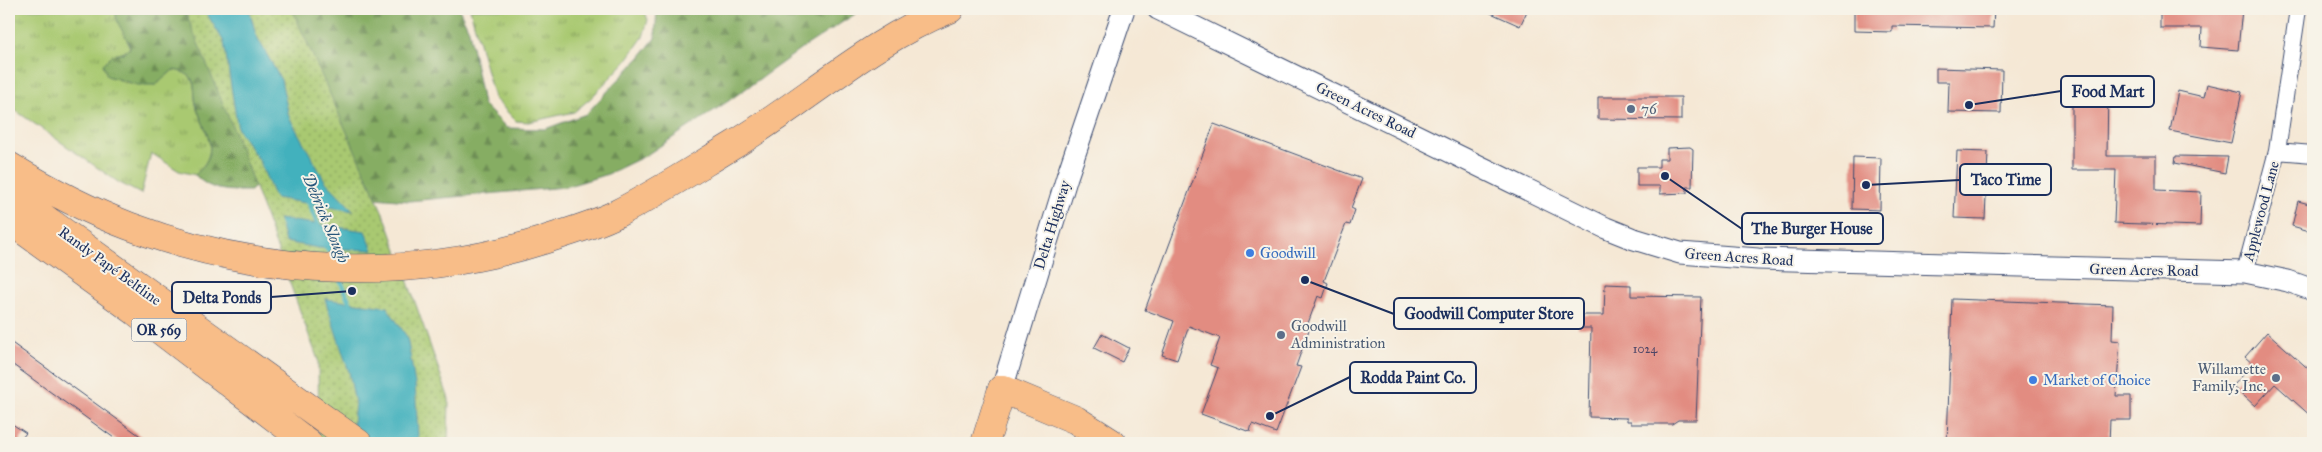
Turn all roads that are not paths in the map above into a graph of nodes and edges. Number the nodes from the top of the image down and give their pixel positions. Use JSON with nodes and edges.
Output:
{"nodes":[{"id":1,"x":950,"y":9,"type":"edge"},
{"id":2,"x":1124,"y":9,"type":"edge"},
{"id":3,"x":1158,"y":9,"type":"edge"},
{"id":4,"x":2298,"y":9,"type":"edge"},
{"id":5,"x":2277,"y":151,"type":"junction"},
{"id":6,"x":2313,"y":154,"type":"edge"},
{"id":7,"x":9,"y":166,"type":"edge"},
{"id":8,"x":9,"y":193,"type":"edge"},
{"id":9,"x":9,"y":220,"type":"edge"},
{"id":10,"x":2245,"y":272,"type":"junction"},
{"id":11,"x":2313,"y":290,"type":"edge"},
{"id":12,"x":135,"y":311,"type":"junction"},
{"id":13,"x":1002,"y":389,"type":"junction"},
{"id":14,"x":354,"y":440,"type":"edge"},
{"id":15,"x":288,"y":443,"type":"edge"},
{"id":16,"x":308,"y":443,"type":"edge"},
{"id":17,"x":985,"y":443,"type":"edge"},
{"id":18,"x":1112,"y":443,"type":"edge"}],
"edges":[{"from":1,"to":7,"type":"highway"},
{"from":2,"to":13,"type":"street","name":"Delta Highway"},
{"from":3,"to":10,"type":"street","name":"Green Acres Road"},
{"from":4,"to":5,"type":"street","name":"Applewood Lane"},
{"from":5,"to":6,"type":"street","name":"Applewood Lane"},
{"from":5,"to":10,"type":"street","name":"Applewood Lane"},
{"from":8,"to":14,"type":"highway","name":"Randy Papé Beltline","number":"OR 569"},
{"from":9,"to":12,"type":"highway","name":"Randy Papé Beltline","number":"OR 569"},
{"from":10,"to":11,"type":"street","name":"Green Acres Road"},
{"from":12,"to":15,"type":"highway"},
{"from":12,"to":16,"type":"highway","name":"Randy Papé Beltline","number":"OR 569"},
{"from":13,"to":17,"type":"highway","name":"Delta Highway"},
{"from":13,"to":18,"type":"highway"}]}
